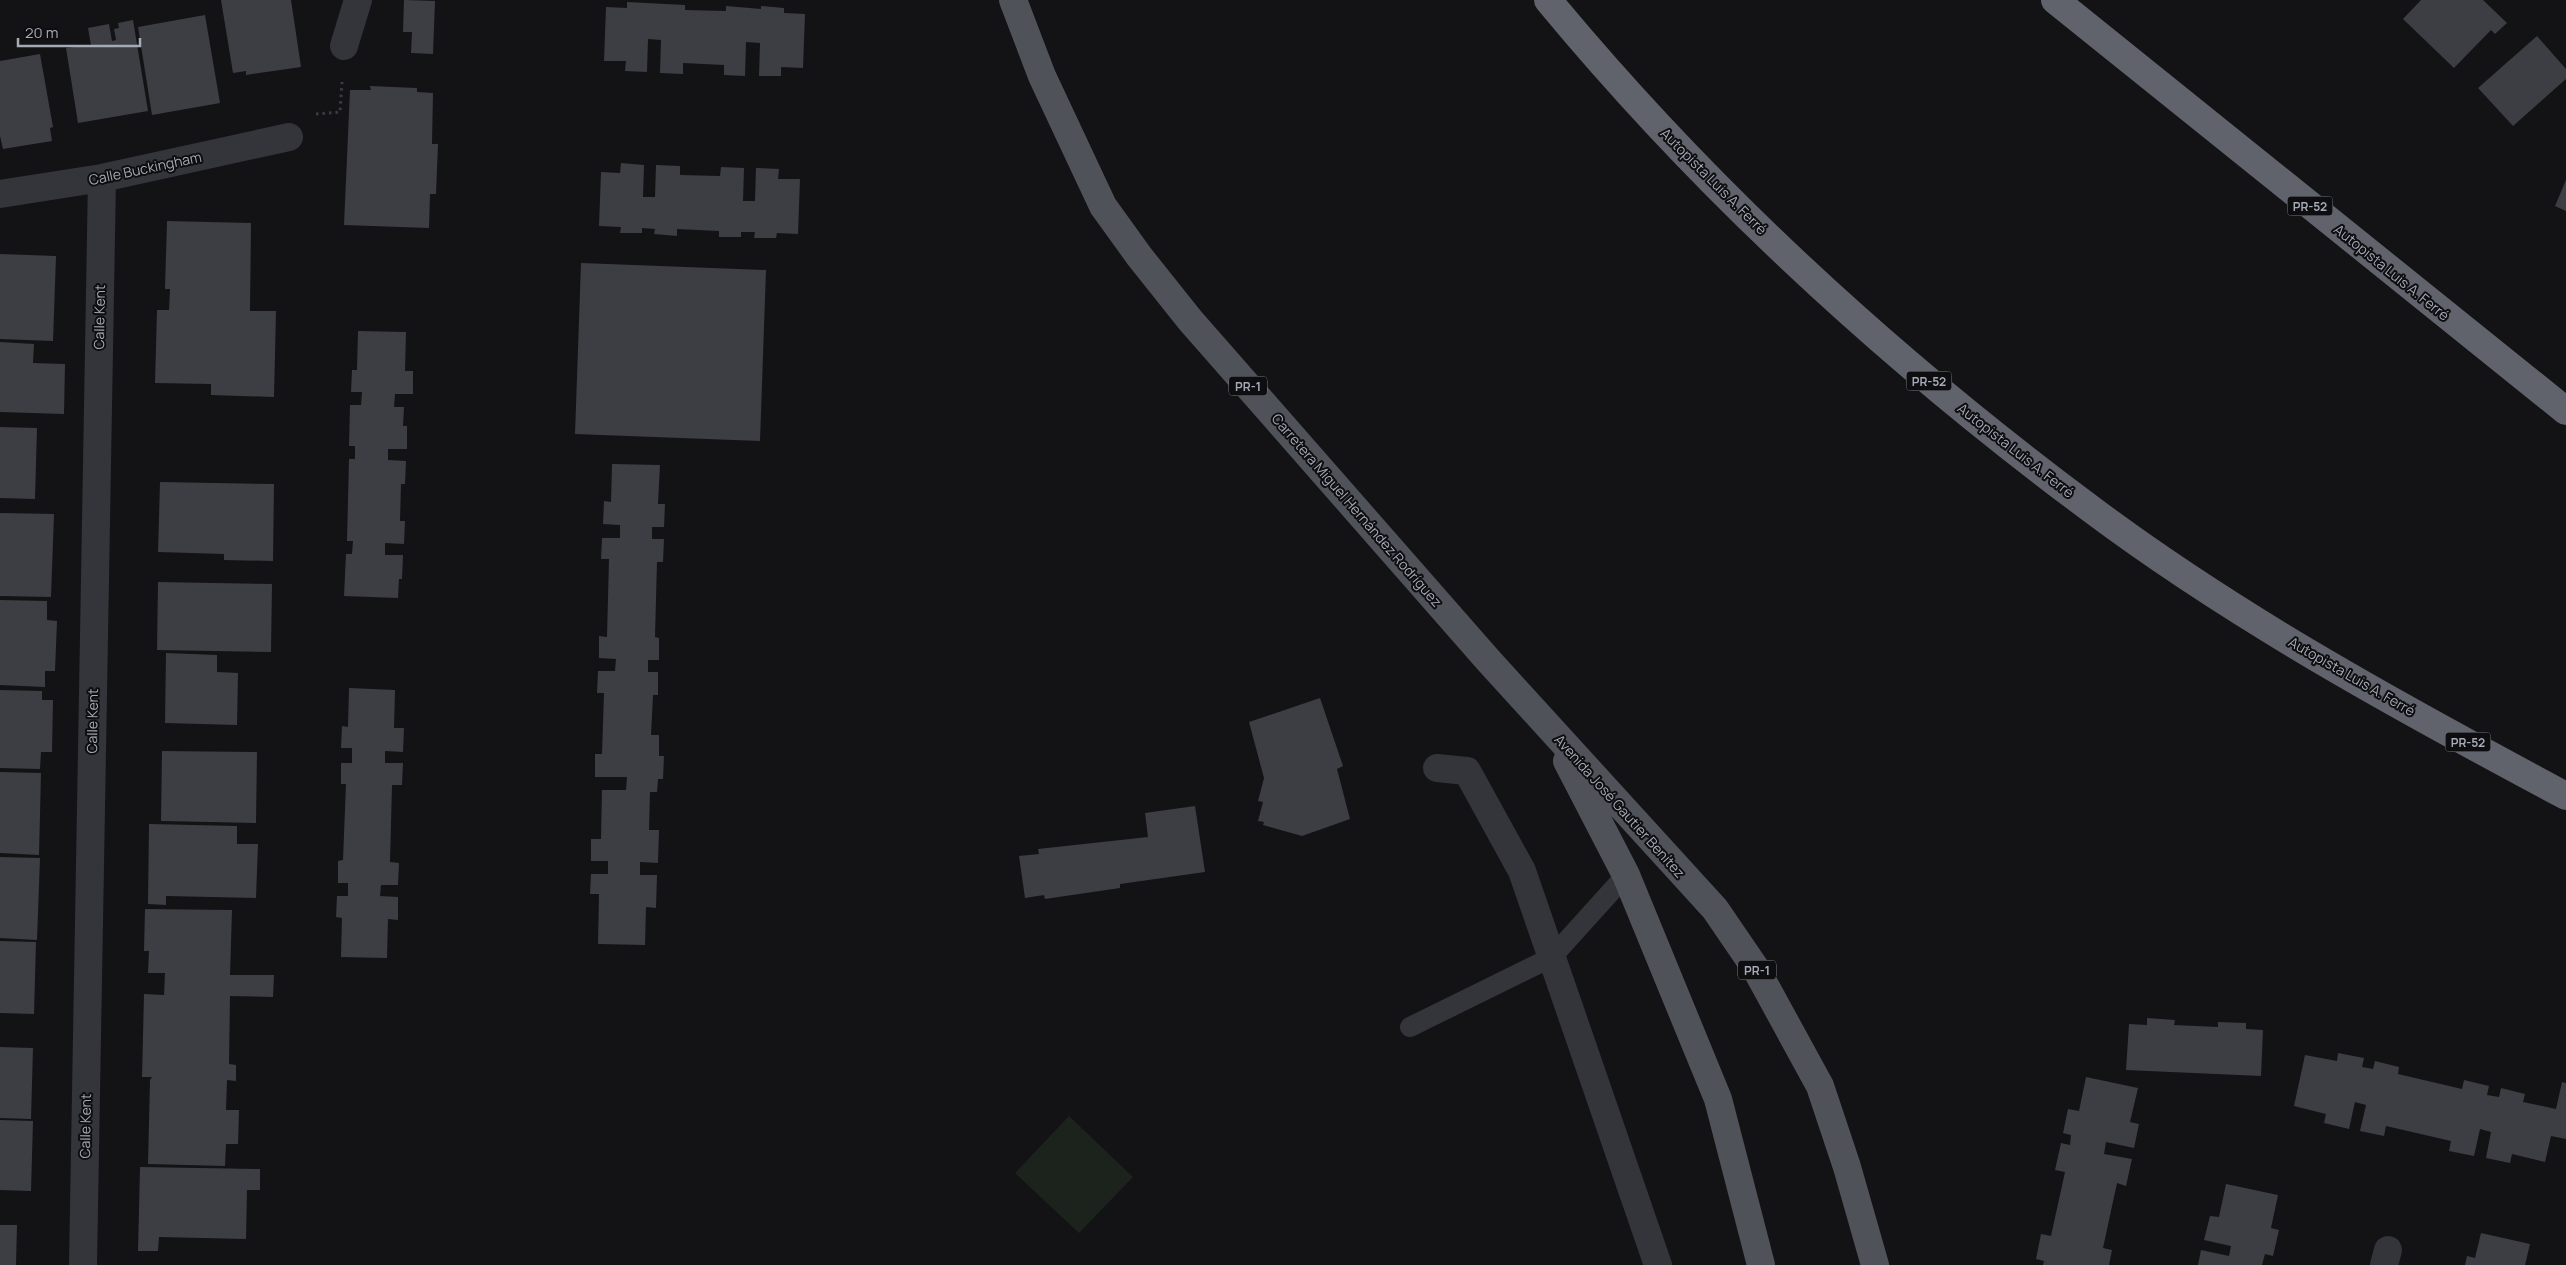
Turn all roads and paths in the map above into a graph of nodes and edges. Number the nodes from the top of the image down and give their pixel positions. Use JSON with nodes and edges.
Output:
{"nodes":[{"id":1,"x":358,"y":0,"type":"edge"},
{"id":2,"x":1013,"y":0,"type":"edge"},
{"id":3,"x":1548,"y":0,"type":"edge"},
{"id":4,"x":2055,"y":0,"type":"edge"},
{"id":5,"x":344,"y":46,"type":"joint"},
{"id":6,"x":289,"y":138,"type":"joint"},
{"id":7,"x":102,"y":178,"type":"junction"},
{"id":8,"x":0,"y":194,"type":"edge"},
{"id":9,"x":2566,"y":411,"type":"edge"},
{"id":10,"x":1550,"y":728,"type":"junction"},
{"id":11,"x":1436,"y":768,"type":"dead end"},
{"id":12,"x":2566,"y":796,"type":"edge"},
{"id":13,"x":1626,"y":875,"type":"junction"},
{"id":14,"x":1552,"y":957,"type":"junction"},
{"id":15,"x":1410,"y":1026,"type":"dead end"},
{"id":16,"x":83,"y":1265,"type":"edge"},
{"id":17,"x":1658,"y":1265,"type":"edge"},
{"id":18,"x":1761,"y":1265,"type":"edge"},
{"id":19,"x":1875,"y":1265,"type":"edge"}],
"edges":[{"from":1,"to":5,"type":"street"},
{"from":2,"to":10,"type":"main road","name":"Carretera Miguel Hernández Rodríguez","number":"PR-1"},
{"from":3,"to":12,"type":"highway","name":"Autopista Luis A. Ferré","number":"PR-52"},
{"from":4,"to":9,"type":"highway","name":"Autopista Luis A. Ferré","number":"PR-52"},
{"from":5,"to":6,"type":"path"},
{"from":6,"to":7,"type":"street","name":"Calle Buckingham"},
{"from":7,"to":8,"type":"street","name":"Calle Buckingham"},
{"from":7,"to":16,"type":"street","name":"Calle Kent"},
{"from":10,"to":13,"type":"main road","name":"Avenida José Gautier Benítez","number":"PR-1"},
{"from":10,"to":19,"type":"main road","name":"Avenida José Gautier Benítez","number":"PR-1"},
{"from":11,"to":14,"type":"street"},
{"from":13,"to":14,"type":"lane"},
{"from":13,"to":18,"type":"main road","name":"Avenida José Gautier Benítez","number":"PR-1"},
{"from":14,"to":15,"type":"lane"},
{"from":14,"to":17,"type":"street"}]}
